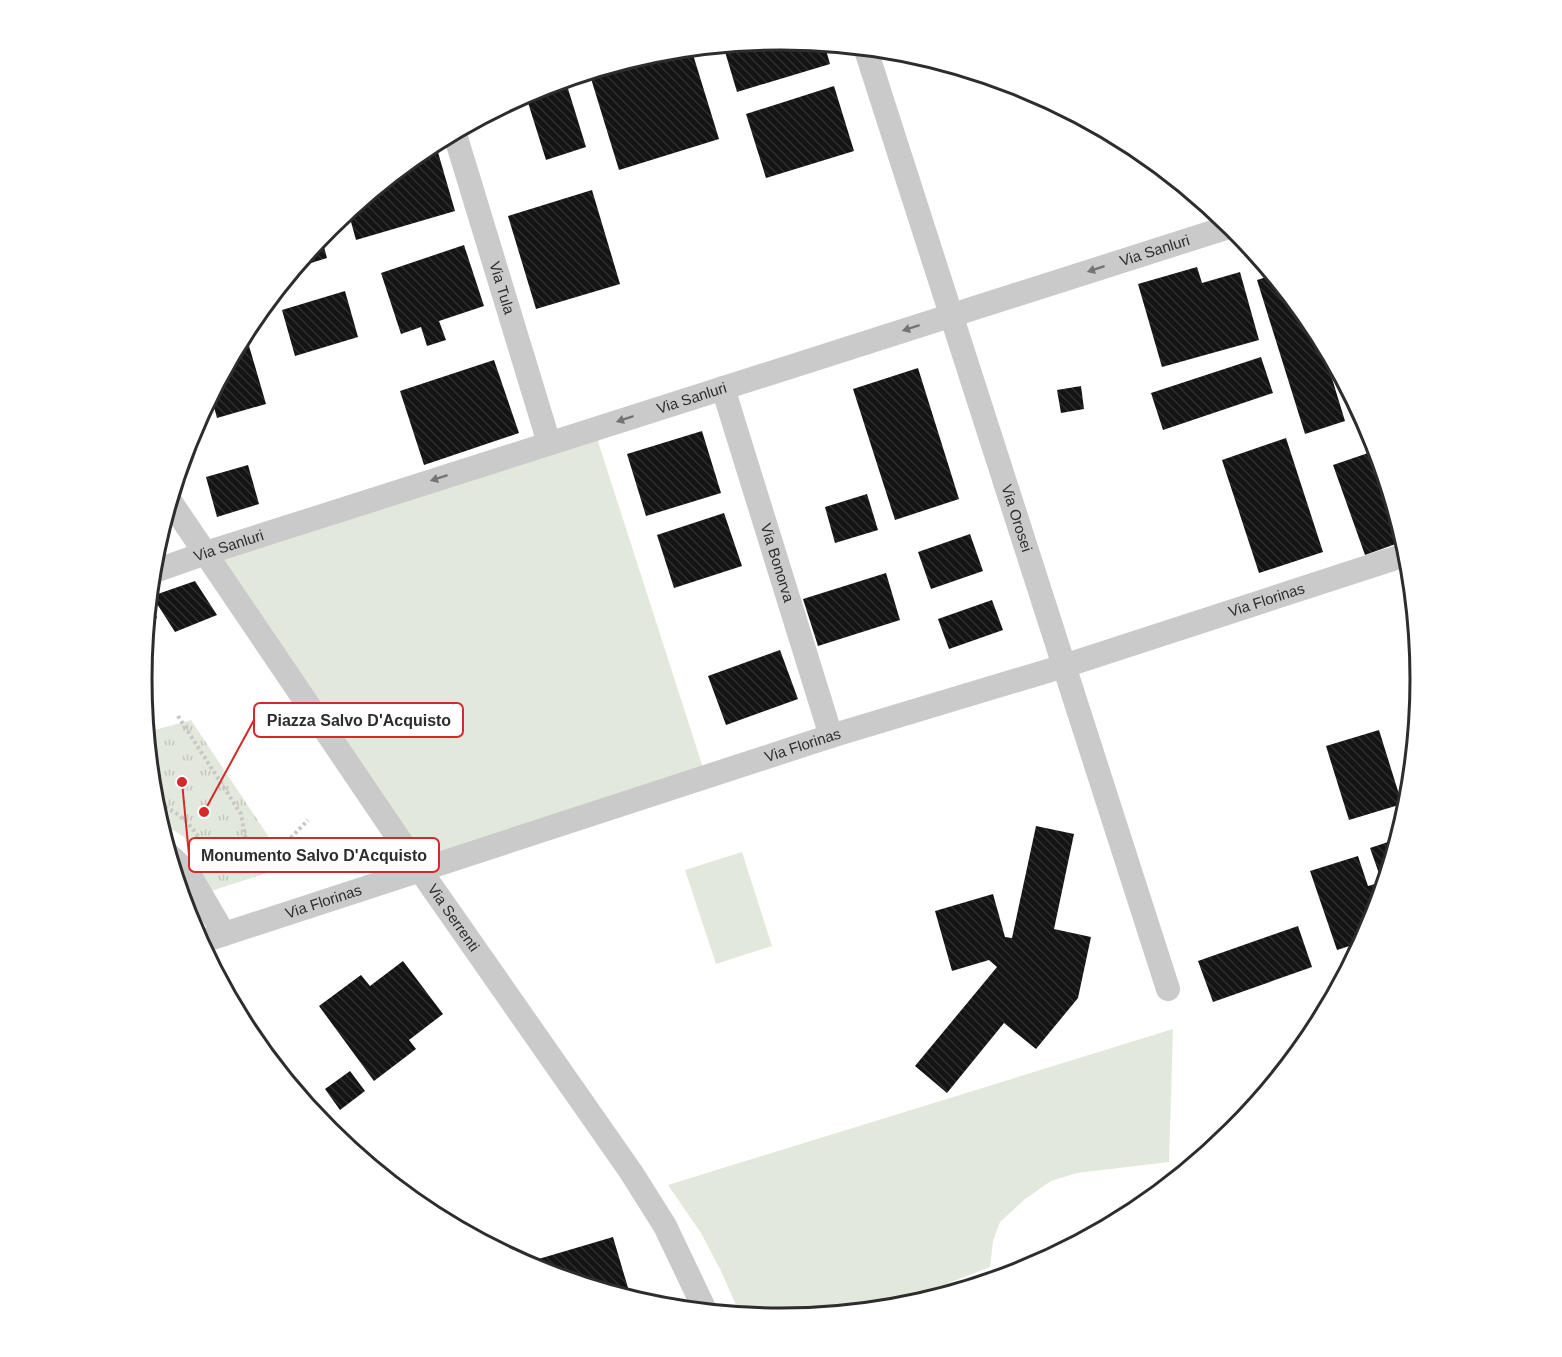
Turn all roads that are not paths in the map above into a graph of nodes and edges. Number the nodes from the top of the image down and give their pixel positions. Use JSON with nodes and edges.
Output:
{"nodes":[{"id":1,"x":868,"y":56,"type":"edge"},
{"id":2,"x":456,"y":140,"type":"edge"},
{"id":3,"x":1221,"y":229,"type":"edge"},
{"id":4,"x":951,"y":315,"type":"junction"},
{"id":5,"x":723,"y":388,"type":"junction"},
{"id":6,"x":549,"y":443,"type":"junction"},
{"id":7,"x":175,"y":509,"type":"edge"},
{"id":8,"x":206,"y":553,"type":"junction"},
{"id":9,"x":1398,"y":557,"type":"edge"},
{"id":10,"x":162,"y":569,"type":"edge"},
{"id":11,"x":1064,"y":666,"type":"junction"},
{"id":12,"x":831,"y":736,"type":"junction"},
{"id":13,"x":180,"y":866,"type":"edge"},
{"id":14,"x":420,"y":870,"type":"junction"},
{"id":15,"x":224,"y":934,"type":"junction"},
{"id":16,"x":209,"y":939,"type":"edge"},
{"id":17,"x":1168,"y":989,"type":"dead end"},
{"id":18,"x":701,"y":1302,"type":"edge"}],
"edges":[{"from":1,"to":4,"type":"street","name":"Via Orosei"},
{"from":2,"to":6,"type":"street","name":"Via Tula"},
{"from":3,"to":4,"type":"street","name":"Via Sanluri","one_way":true},
{"from":4,"to":5,"type":"street","name":"Via Sanluri","one_way":true},
{"from":4,"to":11,"type":"street","name":"Via Orosei"},
{"from":5,"to":6,"type":"street","name":"Via Sanluri","one_way":true},
{"from":5,"to":12,"type":"street","name":"Via Bonorva"},
{"from":6,"to":8,"type":"street","name":"Via Sanluri","one_way":true},
{"from":7,"to":8,"type":"street","name":"Via Serrenti"},
{"from":8,"to":10,"type":"street","name":"Via Sanluri"},
{"from":8,"to":14,"type":"street","name":"Via Serrenti"},
{"from":9,"to":11,"type":"street","name":"Via Florinas"},
{"from":11,"to":12,"type":"street","name":"Via Florinas"},
{"from":11,"to":17,"type":"street","name":"Via Orosei"},
{"from":12,"to":14,"type":"street","name":"Via Florinas"},
{"from":13,"to":15,"type":"street"},
{"from":14,"to":15,"type":"street","name":"Via Florinas"},
{"from":14,"to":18,"type":"street","name":"Via Serrenti"},
{"from":15,"to":16,"type":"street","name":"Via Florinas"}]}
